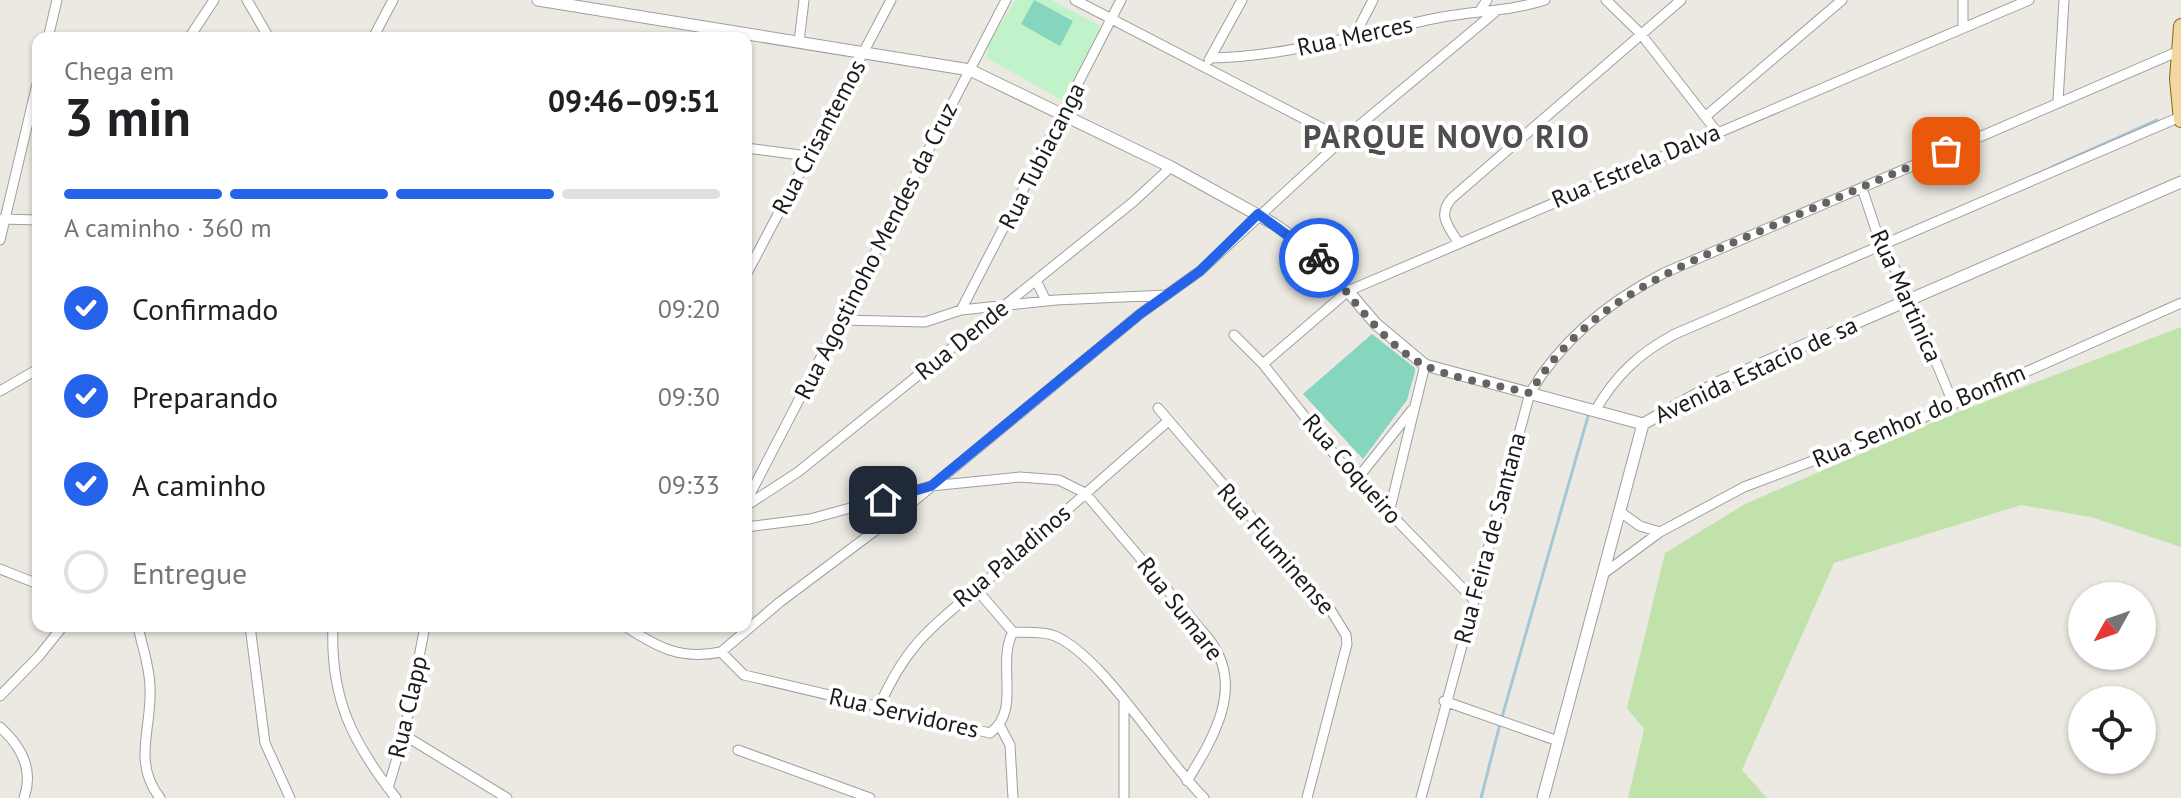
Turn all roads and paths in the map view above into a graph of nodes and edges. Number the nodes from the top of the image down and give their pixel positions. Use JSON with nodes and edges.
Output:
{"nodes":[{"id":1,"x":57,"y":0,"type":"edge"},
{"id":2,"x":214,"y":0,"type":"edge"},
{"id":3,"x":247,"y":0,"type":"edge"},
{"id":4,"x":393,"y":0,"type":"edge"},
{"id":5,"x":538,"y":0,"type":"edge"},
{"id":6,"x":804,"y":0,"type":"edge"},
{"id":7,"x":891,"y":0,"type":"edge"},
{"id":8,"x":1006,"y":0,"type":"edge"},
{"id":9,"x":1075,"y":0,"type":"edge"},
{"id":10,"x":1121,"y":0,"type":"edge"},
{"id":11,"x":1242,"y":0,"type":"edge"},
{"id":12,"x":1373,"y":0,"type":"edge"},
{"id":13,"x":1487,"y":0,"type":"edge"},
{"id":14,"x":1545,"y":0,"type":"edge"},
{"id":15,"x":1606,"y":0,"type":"edge"},
{"id":16,"x":1681,"y":0,"type":"edge"},
{"id":17,"x":1842,"y":0,"type":"edge"},
{"id":18,"x":1963,"y":0,"type":"edge"},
{"id":19,"x":2029,"y":0,"type":"edge"},
{"id":20,"x":2064,"y":0,"type":"edge"},
{"id":21,"x":1479,"y":12,"type":"junction"},
{"id":22,"x":1494,"y":13,"type":"junction"},
{"id":23,"x":1111,"y":18,"type":"junction"},
{"id":24,"x":2181,"y":26,"type":"edge"},
{"id":25,"x":1963,"y":28,"type":"junction"},
{"id":26,"x":49,"y":32,"type":"edge"},
{"id":27,"x":193,"y":32,"type":"edge"},
{"id":28,"x":266,"y":32,"type":"edge"},
{"id":29,"x":376,"y":32,"type":"edge"},
{"id":30,"x":737,"y":32,"type":"edge"},
{"id":31,"x":752,"y":34,"type":"edge"},
{"id":32,"x":1641,"y":34,"type":"junction"},
{"id":33,"x":1355,"y":35,"type":"junction"},
{"id":34,"x":799,"y":42,"type":"junction"},
{"id":35,"x":2179,"y":51,"type":"junction"},
{"id":36,"x":863,"y":54,"type":"junction"},
{"id":37,"x":1208,"y":62,"type":"junction"},
{"id":38,"x":970,"y":70,"type":"junction"},
{"id":39,"x":2058,"y":101,"type":"junction"},
{"id":40,"x":32,"y":104,"type":"edge"},
{"id":41,"x":1064,"y":116,"type":"junction"},
{"id":42,"x":1706,"y":116,"type":"junction"},
{"id":43,"x":2180,"y":118,"type":"edge"},
{"id":44,"x":1717,"y":132,"type":"junction"},
{"id":45,"x":1343,"y":139,"type":"junction"},
{"id":46,"x":752,"y":149,"type":"edge"},
{"id":47,"x":808,"y":156,"type":"junction"},
{"id":48,"x":1171,"y":167,"type":"junction"},
{"id":49,"x":2181,"y":182,"type":"edge"},
{"id":50,"x":1862,"y":188,"type":"junction"},
{"id":51,"x":1258,"y":214,"type":"junction"},
{"id":52,"x":3,"y":219,"type":"edge"},
{"id":53,"x":32,"y":220,"type":"edge"},
{"id":54,"x":0,"y":240,"type":"edge"},
{"id":55,"x":1458,"y":242,"type":"junction"},
{"id":56,"x":1883,"y":245,"type":"junction"},
{"id":57,"x":752,"y":263,"type":"edge"},
{"id":58,"x":1036,"y":280,"type":"junction"},
{"id":59,"x":1348,"y":291,"type":"junction"},
{"id":60,"x":1127,"y":295,"type":"junction"},
{"id":61,"x":1167,"y":295,"type":"junction"},
{"id":62,"x":1910,"y":299,"type":"junction"},
{"id":63,"x":1046,"y":301,"type":"junction"},
{"id":64,"x":2181,"y":303,"type":"edge"},
{"id":65,"x":1004,"y":306,"type":"junction"},
{"id":66,"x":961,"y":310,"type":"junction"},
{"id":67,"x":1140,"y":314,"type":"junction"},
{"id":68,"x":841,"y":320,"type":"junction"},
{"id":69,"x":1234,"y":335,"type":"dead end"},
{"id":70,"x":1263,"y":364,"type":"junction"},
{"id":71,"x":1425,"y":365,"type":"junction"},
{"id":72,"x":32,"y":372,"type":"edge"},
{"id":73,"x":0,"y":391,"type":"edge"},
{"id":74,"x":1530,"y":393,"type":"junction"},
{"id":75,"x":1953,"y":403,"type":"junction"},
{"id":76,"x":1414,"y":407,"type":"junction"},
{"id":77,"x":1158,"y":408,"type":"dead end"},
{"id":78,"x":1595,"y":411,"type":"junction"},
{"id":79,"x":1167,"y":422,"type":"junction"},
{"id":80,"x":1643,"y":424,"type":"junction"},
{"id":81,"x":1357,"y":479,"type":"junction"},
{"id":82,"x":931,"y":486,"type":"junction"},
{"id":83,"x":752,"y":492,"type":"edge"},
{"id":84,"x":1085,"y":493,"type":"junction"},
{"id":85,"x":752,"y":500,"type":"edge"},
{"id":86,"x":1619,"y":511,"type":"junction"},
{"id":87,"x":1389,"y":513,"type":"junction"},
{"id":88,"x":752,"y":526,"type":"edge"},
{"id":89,"x":1660,"y":532,"type":"junction"},
{"id":90,"x":0,"y":569,"type":"edge"},
{"id":91,"x":1601,"y":575,"type":"junction"},
{"id":92,"x":32,"y":582,"type":"edge"},
{"id":93,"x":977,"y":590,"type":"junction"},
{"id":94,"x":1474,"y":600,"type":"junction"},
{"id":95,"x":752,"y":626,"type":"edge"},
{"id":96,"x":58,"y":632,"type":"edge"},
{"id":97,"x":139,"y":632,"type":"edge"},
{"id":98,"x":251,"y":632,"type":"edge"},
{"id":99,"x":333,"y":632,"type":"edge"},
{"id":100,"x":424,"y":632,"type":"edge"},
{"id":101,"x":635,"y":632,"type":"edge"},
{"id":102,"x":745,"y":632,"type":"edge"},
{"id":103,"x":1013,"y":632,"type":"junction"},
{"id":104,"x":721,"y":652,"type":"junction"},
{"id":105,"x":0,"y":696,"type":"edge"},
{"id":106,"x":1124,"y":700,"type":"junction"},
{"id":107,"x":1444,"y":701,"type":"junction"},
{"id":108,"x":879,"y":707,"type":"junction"},
{"id":109,"x":1000,"y":726,"type":"junction"},
{"id":110,"x":0,"y":727,"type":"edge"},
{"id":111,"x":404,"y":735,"type":"junction"},
{"id":112,"x":1558,"y":741,"type":"junction"},
{"id":113,"x":738,"y":750,"type":"dead end"},
{"id":114,"x":1187,"y":781,"type":"junction"},
{"id":115,"x":388,"y":788,"type":"junction"},
{"id":116,"x":24,"y":798,"type":"edge"},
{"id":117,"x":160,"y":798,"type":"edge"},
{"id":118,"x":290,"y":798,"type":"edge"},
{"id":119,"x":396,"y":798,"type":"edge"},
{"id":120,"x":507,"y":798,"type":"edge"},
{"id":121,"x":870,"y":798,"type":"edge"},
{"id":122,"x":1013,"y":798,"type":"edge"},
{"id":123,"x":1124,"y":798,"type":"edge"},
{"id":124,"x":1204,"y":798,"type":"edge"},
{"id":125,"x":1307,"y":798,"type":"edge"},
{"id":126,"x":1421,"y":798,"type":"edge"},
{"id":127,"x":1543,"y":798,"type":"edge"}],
"edges":[{"from":1,"to":26,"type":"street"},
{"from":2,"to":27,"type":"street"},
{"from":3,"to":28,"type":"street"},
{"from":4,"to":29,"type":"street"},
{"from":5,"to":30,"type":"street"},
{"from":6,"to":34,"type":"street"},
{"from":7,"to":36,"type":"street","name":"Rua Crisantemos"},
{"from":8,"to":38,"type":"street","name":"Rua Agostinoho Mendes da Cruz"},
{"from":9,"to":23,"type":"street"},
{"from":10,"to":23,"type":"street","name":"Rua Tubiacanga"},
{"from":11,"to":37,"type":"street"},
{"from":12,"to":33,"type":"street"},
{"from":13,"to":21,"type":"street"},
{"from":14,"to":22,"type":"street","name":"Rua Merces"},
{"from":15,"to":32,"type":"street"},
{"from":16,"to":32,"type":"street"},
{"from":17,"to":42,"type":"street"},
{"from":18,"to":25,"type":"street"},
{"from":19,"to":25,"type":"street","name":"Rua Estrela Dalva"},
{"from":20,"to":39,"type":"street"},
{"from":21,"to":22,"type":"street","name":"Rua Merces"},
{"from":21,"to":33,"type":"street","name":"Rua Merces"},
{"from":22,"to":45,"type":"street"},
{"from":23,"to":37,"type":"street"},
{"from":23,"to":41,"type":"street","name":"Rua Tubiacanga"},
{"from":24,"to":35,"type":"main road"},
{"from":25,"to":44,"type":"street","name":"Rua Estrela Dalva"},
{"from":31,"to":34,"type":"street"},
{"from":32,"to":42,"type":"street"},
{"from":32,"to":55,"type":"street"},
{"from":33,"to":37,"type":"street","name":"Rua Merces"},
{"from":34,"to":36,"type":"street"},
{"from":35,"to":39,"type":"street","name":"Rua Feira de Santana"},
{"from":35,"to":43,"type":"main road"},
{"from":36,"to":38,"type":"street"},
{"from":36,"to":47,"type":"street","name":"Rua Crisantemos"},
{"from":37,"to":45,"type":"street"},
{"from":38,"to":41,"type":"street"},
{"from":38,"to":68,"type":"street","name":"Rua Agostinoho Mendes da Cruz"},
{"from":39,"to":50,"type":"street","name":"Rua Feira de Santana"},
{"from":40,"to":52,"type":"street"},
{"from":41,"to":48,"type":"street"},
{"from":41,"to":66,"type":"street","name":"Rua Tubiacanga"},
{"from":42,"to":44,"type":"street"},
{"from":43,"to":56,"type":"street"},
{"from":44,"to":55,"type":"street","name":"Rua Estrela Dalva"},
{"from":45,"to":51,"type":"street"},
{"from":46,"to":47,"type":"street"},
{"from":47,"to":57,"type":"street","name":"Rua Crisantemos"},
{"from":48,"to":51,"type":"street"},
{"from":48,"to":58,"type":"street","name":"Rua Dende"},
{"from":49,"to":62,"type":"street","name":"Avenida Estacio de sa"},
{"from":50,"to":56,"type":"street","name":"Rua Martinica"},
{"from":50,"to":74,"type":"street","name":"Rua Feira de Santana"},
{"from":51,"to":59,"type":"street"},
{"from":51,"to":61,"type":"street"},
{"from":52,"to":53,"type":"street"},
{"from":52,"to":54,"type":"street"},
{"from":55,"to":59,"type":"street","name":"Rua Estrela Dalva"},
{"from":56,"to":62,"type":"street","name":"Rua Martinica"},
{"from":56,"to":78,"type":"street"},
{"from":58,"to":63,"type":"street"},
{"from":58,"to":65,"type":"street","name":"Rua Dende"},
{"from":59,"to":70,"type":"street","name":"Rua Estrela Dalva"},
{"from":59,"to":71,"type":"street"},
{"from":60,"to":61,"type":"street"},
{"from":60,"to":63,"type":"street"},
{"from":60,"to":67,"type":"street"},
{"from":61,"to":67,"type":"street"},
{"from":62,"to":75,"type":"street","name":"Rua Martinica"},
{"from":62,"to":80,"type":"street","name":"Avenida Estacio de sa"},
{"from":63,"to":65,"type":"street"},
{"from":64,"to":75,"type":"street","name":"Rua Senhor do Bonfim"},
{"from":65,"to":66,"type":"street"},
{"from":65,"to":85,"type":"street","name":"Rua Dende"},
{"from":66,"to":68,"type":"street"},
{"from":67,"to":82,"type":"street"},
{"from":68,"to":83,"type":"street","name":"Rua Agostinoho Mendes da Cruz"},
{"from":69,"to":70,"type":"street","name":"Rua Coqueiro"},
{"from":70,"to":81,"type":"street","name":"Rua Coqueiro"},
{"from":71,"to":74,"type":"street"},
{"from":71,"to":76,"type":"street"},
{"from":72,"to":73,"type":"street"},
{"from":74,"to":78,"type":"street"},
{"from":74,"to":94,"type":"street","name":"Rua Feira de Santana"},
{"from":75,"to":89,"type":"street","name":"Rua Senhor do Bonfim"},
{"from":76,"to":81,"type":"street"},
{"from":76,"to":87,"type":"street"},
{"from":77,"to":79,"type":"street","name":"Rua Fluminense"},
{"from":78,"to":80,"type":"street"},
{"from":79,"to":84,"type":"street","name":"Rua Paladinos"},
{"from":79,"to":125,"type":"street","name":"Rua Fluminense"},
{"from":80,"to":86,"type":"street","name":"Avenida Estacio de sa"},
{"from":81,"to":87,"type":"street","name":"Rua Coqueiro"},
{"from":82,"to":84,"type":"street"},
{"from":82,"to":88,"type":"street"},
{"from":82,"to":95,"type":"street"},
{"from":84,"to":93,"type":"street","name":"Rua Paladinos"},
{"from":84,"to":114,"type":"street","name":"Rua Sumare"},
{"from":86,"to":89,"type":"street"},
{"from":86,"to":91,"type":"street","name":"Avenida Estacio de sa"},
{"from":87,"to":94,"type":"street","name":"Rua Coqueiro"},
{"from":89,"to":91,"type":"street","name":"Rua Senhor do Bonfim"},
{"from":90,"to":92,"type":"street"},
{"from":91,"to":112,"type":"street","name":"Avenida Estacio de sa"},
{"from":93,"to":103,"type":"street"},
{"from":93,"to":108,"type":"street","name":"Rua Paladinos"},
{"from":94,"to":107,"type":"street","name":"Rua Feira de Santana"},
{"from":96,"to":105,"type":"street"},
{"from":97,"to":117,"type":"street"},
{"from":98,"to":118,"type":"street"},
{"from":99,"to":115,"type":"street"},
{"from":100,"to":111,"type":"street","name":"Rua Clapp"},
{"from":101,"to":104,"type":"street"},
{"from":102,"to":104,"type":"street"},
{"from":103,"to":106,"type":"street"},
{"from":103,"to":109,"type":"street","name":"Rua Servidores"},
{"from":104,"to":108,"type":"street","name":"Rua Servidores"},
{"from":106,"to":114,"type":"street"},
{"from":106,"to":123,"type":"street"},
{"from":107,"to":112,"type":"street"},
{"from":107,"to":126,"type":"street","name":"Rua Feira de Santana"},
{"from":108,"to":109,"type":"street","name":"Rua Servidores"},
{"from":109,"to":122,"type":"street"},
{"from":110,"to":116,"type":"street"},
{"from":111,"to":115,"type":"street","name":"Rua Clapp"},
{"from":111,"to":120,"type":"street"},
{"from":112,"to":127,"type":"street","name":"Avenida Estacio de sa"},
{"from":113,"to":121,"type":"street"},
{"from":114,"to":124,"type":"street"},
{"from":115,"to":119,"type":"street"}]}
